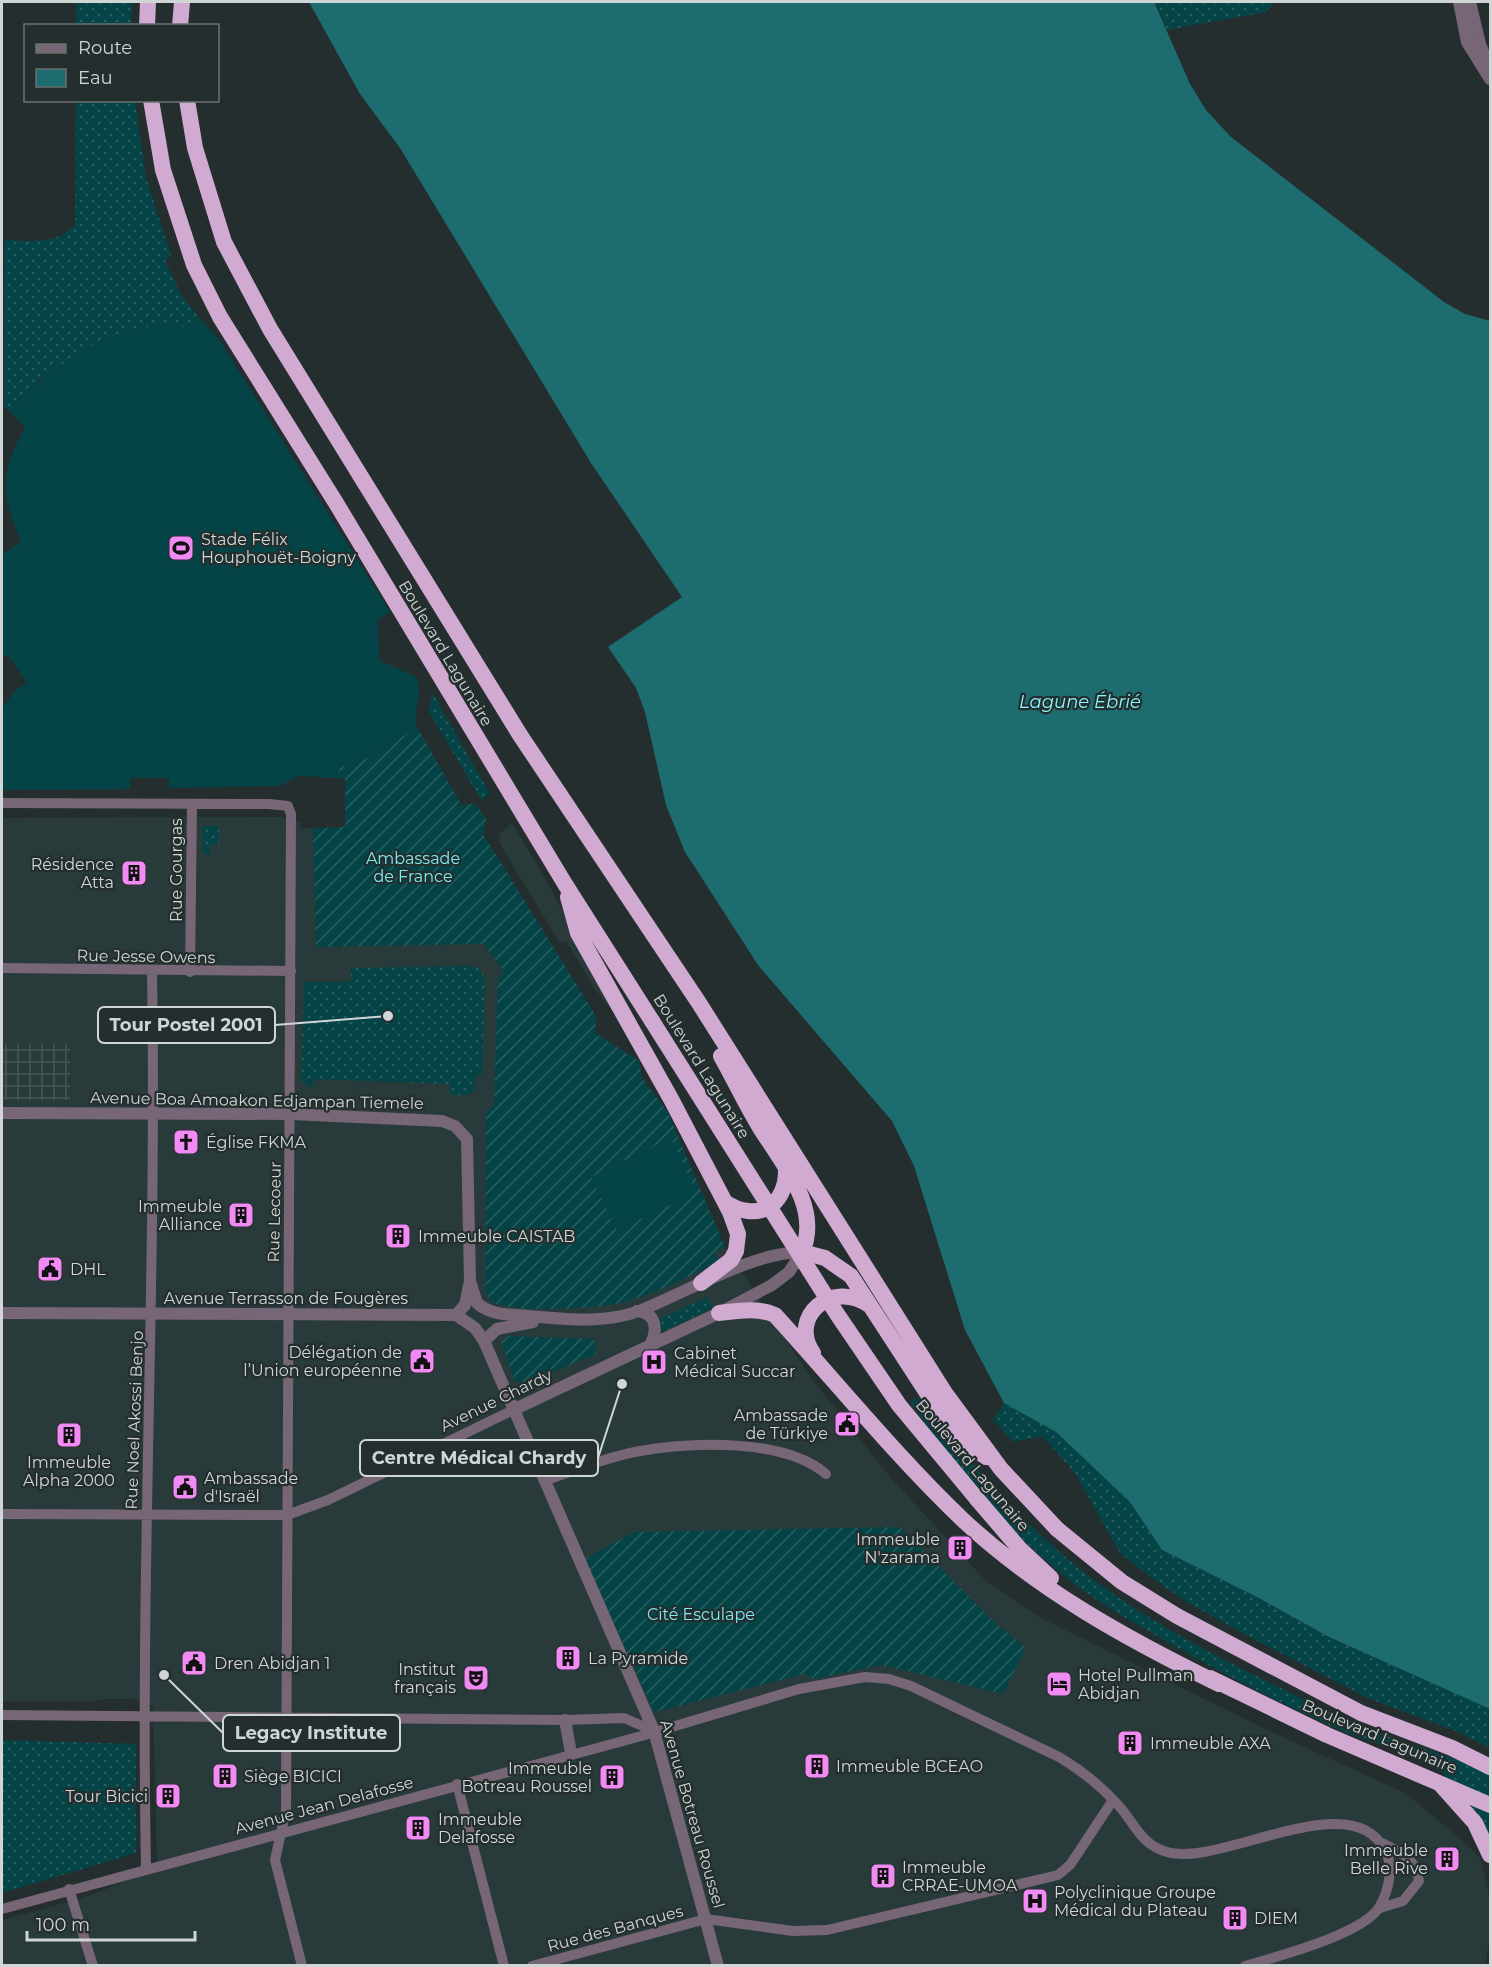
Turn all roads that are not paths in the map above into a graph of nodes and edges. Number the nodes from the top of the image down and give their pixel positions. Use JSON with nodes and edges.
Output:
{"nodes":[{"id":1,"x":148,"y":2,"type":"edge"},
{"id":2,"x":182,"y":2,"type":"edge"},
{"id":3,"x":1459,"y":2,"type":"edge"},
{"id":4,"x":1470,"y":2,"type":"edge"},
{"id":5,"x":147,"y":24,"type":"edge"},
{"id":6,"x":180,"y":24,"type":"edge"},
{"id":7,"x":1479,"y":44,"type":"edge"},
{"id":8,"x":1491,"y":68,"type":"edge"},
{"id":9,"x":1491,"y":79,"type":"edge"},
{"id":10,"x":151,"y":102,"type":"edge"},
{"id":11,"x":187,"y":102,"type":"edge"},
{"id":12,"x":2,"y":803,"type":"edge"},
{"id":13,"x":192,"y":804,"type":"junction"},
{"id":14,"x":565,"y":884,"type":"junction"},
{"id":15,"x":2,"y":968,"type":"edge"},
{"id":16,"x":291,"y":971,"type":"junction"},
{"id":17,"x":152,"y":972,"type":"junction"},
{"id":18,"x":190,"y":972,"type":"junction"},
{"id":19,"x":699,"y":1003,"type":"junction"},
{"id":20,"x":2,"y":1113,"type":"edge"},
{"id":21,"x":151,"y":1113,"type":"junction"},
{"id":22,"x":291,"y":1114,"type":"junction"},
{"id":23,"x":786,"y":1169,"type":"junction"},
{"id":24,"x":724,"y":1201,"type":"junction"},
{"id":25,"x":802,"y":1252,"type":"junction"},
{"id":26,"x":470,"y":1281,"type":"junction"},
{"id":27,"x":701,"y":1283,"type":"junction"},
{"id":28,"x":873,"y":1307,"type":"junction"},
{"id":29,"x":637,"y":1311,"type":"junction"},
{"id":30,"x":2,"y":1313,"type":"edge"},
{"id":31,"x":152,"y":1313,"type":"junction"},
{"id":32,"x":719,"y":1313,"type":"junction"},
{"id":33,"x":288,"y":1315,"type":"junction"},
{"id":34,"x":456,"y":1315,"type":"junction"},
{"id":35,"x":558,"y":1318,"type":"junction"},
{"id":36,"x":484,"y":1341,"type":"junction"},
{"id":37,"x":650,"y":1345,"type":"junction"},
{"id":38,"x":822,"y":1367,"type":"junction"},
{"id":39,"x":513,"y":1410,"type":"junction"},
{"id":40,"x":1001,"y":1469,"type":"junction"},
{"id":41,"x":826,"y":1474,"type":"dead end"},
{"id":42,"x":544,"y":1481,"type":"junction"},
{"id":43,"x":2,"y":1514,"type":"edge"},
{"id":44,"x":146,"y":1514,"type":"junction"},
{"id":45,"x":287,"y":1515,"type":"junction"},
{"id":46,"x":1219,"y":1684,"type":"junction"},
{"id":47,"x":2,"y":1715,"type":"edge"},
{"id":48,"x":286,"y":1716,"type":"junction"},
{"id":49,"x":143,"y":1717,"type":"junction"},
{"id":50,"x":566,"y":1720,"type":"junction"},
{"id":51,"x":654,"y":1731,"type":"junction"},
{"id":52,"x":571,"y":1753,"type":"junction"},
{"id":53,"x":1491,"y":1767,"type":"edge"},
{"id":54,"x":1436,"y":1780,"type":"junction"},
{"id":55,"x":457,"y":1784,"type":"junction"},
{"id":56,"x":1113,"y":1800,"type":"junction"},
{"id":57,"x":1491,"y":1805,"type":"edge"},
{"id":58,"x":280,"y":1834,"type":"junction"},
{"id":59,"x":1382,"y":1843,"type":"junction"},
{"id":60,"x":1491,"y":1855,"type":"edge"},
{"id":61,"x":146,"y":1868,"type":"junction"},
{"id":62,"x":69,"y":1889,"type":"junction"},
{"id":63,"x":1380,"y":1908,"type":"junction"},
{"id":64,"x":2,"y":1909,"type":"edge"},
{"id":65,"x":706,"y":1919,"type":"junction"},
{"id":66,"x":93,"y":1965,"type":"edge"},
{"id":67,"x":302,"y":1965,"type":"edge"},
{"id":68,"x":504,"y":1965,"type":"edge"},
{"id":69,"x":531,"y":1965,"type":"edge"},
{"id":70,"x":718,"y":1965,"type":"edge"},
{"id":71,"x":1245,"y":1965,"type":"edge"}],
"edges":[{"from":1,"to":5,"type":"highway"},
{"from":2,"to":6,"type":"highway"},
{"from":3,"to":7,"type":"street"},
{"from":4,"to":7,"type":"street"},
{"from":7,"to":8,"type":"street"},
{"from":7,"to":9,"type":"street"},
{"from":10,"to":14,"type":"highway","name":"Boulevard Lagunaire"},
{"from":11,"to":19,"type":"highway","name":"Boulevard Lagunaire"},
{"from":12,"to":13,"type":"street","name":"Rue Lecoeur"},
{"from":13,"to":16,"type":"street","name":"Rue Lecoeur"},
{"from":13,"to":18,"type":"street","name":"Rue Gourgas"},
{"from":14,"to":24,"type":"highway"},
{"from":14,"to":46,"type":"highway","name":"Boulevard Lagunaire","bridge":true},
{"from":15,"to":17,"type":"street","name":"Rue Jesse Owens"},
{"from":16,"to":18,"type":"street","name":"Rue Jesse Owens"},
{"from":16,"to":22,"type":"street","name":"Rue Lecoeur"},
{"from":17,"to":18,"type":"street","name":"Rue Jesse Owens"},
{"from":17,"to":21,"type":"street","name":"Rue Noel Akossi Benjo"},
{"from":19,"to":23,"type":"highway"},
{"from":19,"to":40,"type":"highway","name":"Boulevard Lagunaire"},
{"from":20,"to":21,"type":"street","name":"Avenue Boa Amoakon Edjampan Tiemele"},
{"from":21,"to":22,"type":"street","name":"Avenue Boa Amoakon Edjampan Tiemele"},
{"from":21,"to":31,"type":"street","name":"Rue Noel Akossi Benjo"},
{"from":22,"to":26,"type":"street","name":"Avenue Boa Amoakon Edjampan Tiemele"},
{"from":22,"to":33,"type":"street","name":"Rue Lecoeur"},
{"from":23,"to":24,"type":"highway"},
{"from":23,"to":25,"type":"highway"},
{"from":24,"to":27,"type":"highway"},
{"from":25,"to":27,"type":"street","name":"Avenue Boa Amoakon Edjampan Tiemele"},
{"from":25,"to":28,"type":"highway"},
{"from":25,"to":32,"type":"street","name":"Avenue Chardy"},
{"from":26,"to":34,"type":"street"},
{"from":26,"to":35,"type":"street","name":"Avenue Boa Amoakon Edjampan Tiemele"},
{"from":27,"to":29,"type":"street","name":"Avenue Boa Amoakon Edjampan Tiemele"},
{"from":28,"to":38,"type":"highway"},
{"from":28,"to":40,"type":"highway"},
{"from":29,"to":35,"type":"street","name":"Avenue Boa Amoakon Edjampan Tiemele"},
{"from":29,"to":37,"type":"street"},
{"from":30,"to":31,"type":"street","name":"Avenue Terrasson de Fougères"},
{"from":31,"to":33,"type":"street","name":"Avenue Terrasson de Fougères"},
{"from":31,"to":44,"type":"street","name":"Rue Noel Akossi Benjo"},
{"from":32,"to":37,"type":"street","name":"Avenue Chardy"},
{"from":32,"to":38,"type":"highway"},
{"from":33,"to":34,"type":"street","name":"Avenue Terrasson de Fougères"},
{"from":33,"to":45,"type":"street","name":"Rue Lecoeur"},
{"from":34,"to":36,"type":"street"},
{"from":35,"to":36,"type":"street"},
{"from":36,"to":39,"type":"street"},
{"from":37,"to":39,"type":"street","name":"Avenue Chardy"},
{"from":38,"to":46,"type":"highway"},
{"from":39,"to":42,"type":"street","name":"Avenue Botreau Roussel"},
{"from":39,"to":45,"type":"street","name":"Avenue Chardy"},
{"from":40,"to":53,"type":"highway","name":"Boulevard Lagunaire"},
{"from":41,"to":42,"type":"street"},
{"from":42,"to":51,"type":"street","name":"Avenue Botreau Roussel"},
{"from":43,"to":44,"type":"street","name":"Avenue Chardy"},
{"from":44,"to":45,"type":"street","name":"Avenue Chardy"},
{"from":44,"to":49,"type":"street","name":"Rue Noel Akossi Benjo"},
{"from":45,"to":48,"type":"street","name":"Rue Lecoeur"},
{"from":46,"to":54,"type":"highway","name":"Boulevard Lagunaire"},
{"from":47,"to":49,"type":"street"},
{"from":48,"to":49,"type":"street"},
{"from":48,"to":50,"type":"street"},
{"from":48,"to":58,"type":"street","name":"Rue Lecoeur"},
{"from":49,"to":61,"type":"street","name":"Rue Noel Akossi Benjo"},
{"from":50,"to":51,"type":"street"},
{"from":50,"to":52,"type":"street"},
{"from":51,"to":52,"type":"street","name":"Avenue Jean Delafosse"},
{"from":51,"to":56,"type":"street","name":"Avenue Jean Delafosse"},
{"from":51,"to":65,"type":"street","name":"Avenue Botreau Roussel"},
{"from":52,"to":55,"type":"street","name":"Avenue Jean Delafosse"},
{"from":54,"to":57,"type":"highway","name":"Boulevard Lagunaire"},
{"from":54,"to":60,"type":"highway"},
{"from":55,"to":58,"type":"street","name":"Avenue Jean Delafosse"},
{"from":55,"to":68,"type":"street"},
{"from":56,"to":59,"type":"street","name":"Avenue Jean Delafosse"},
{"from":56,"to":65,"type":"street"},
{"from":58,"to":61,"type":"street","name":"Avenue Jean Delafosse"},
{"from":58,"to":67,"type":"street","name":"Rue Lecoeur"},
{"from":59,"to":63,"type":"street"},
{"from":59,"to":63,"type":"street","name":"Avenue Jean Delafosse"},
{"from":61,"to":62,"type":"street","name":"Avenue Jean Delafosse"},
{"from":62,"to":64,"type":"street","name":"Avenue Jean Delafosse"},
{"from":62,"to":66,"type":"street"},
{"from":63,"to":71,"type":"street"},
{"from":65,"to":69,"type":"street","name":"Rue des Banques"},
{"from":65,"to":70,"type":"street","name":"Avenue Botreau Roussel"}]}
